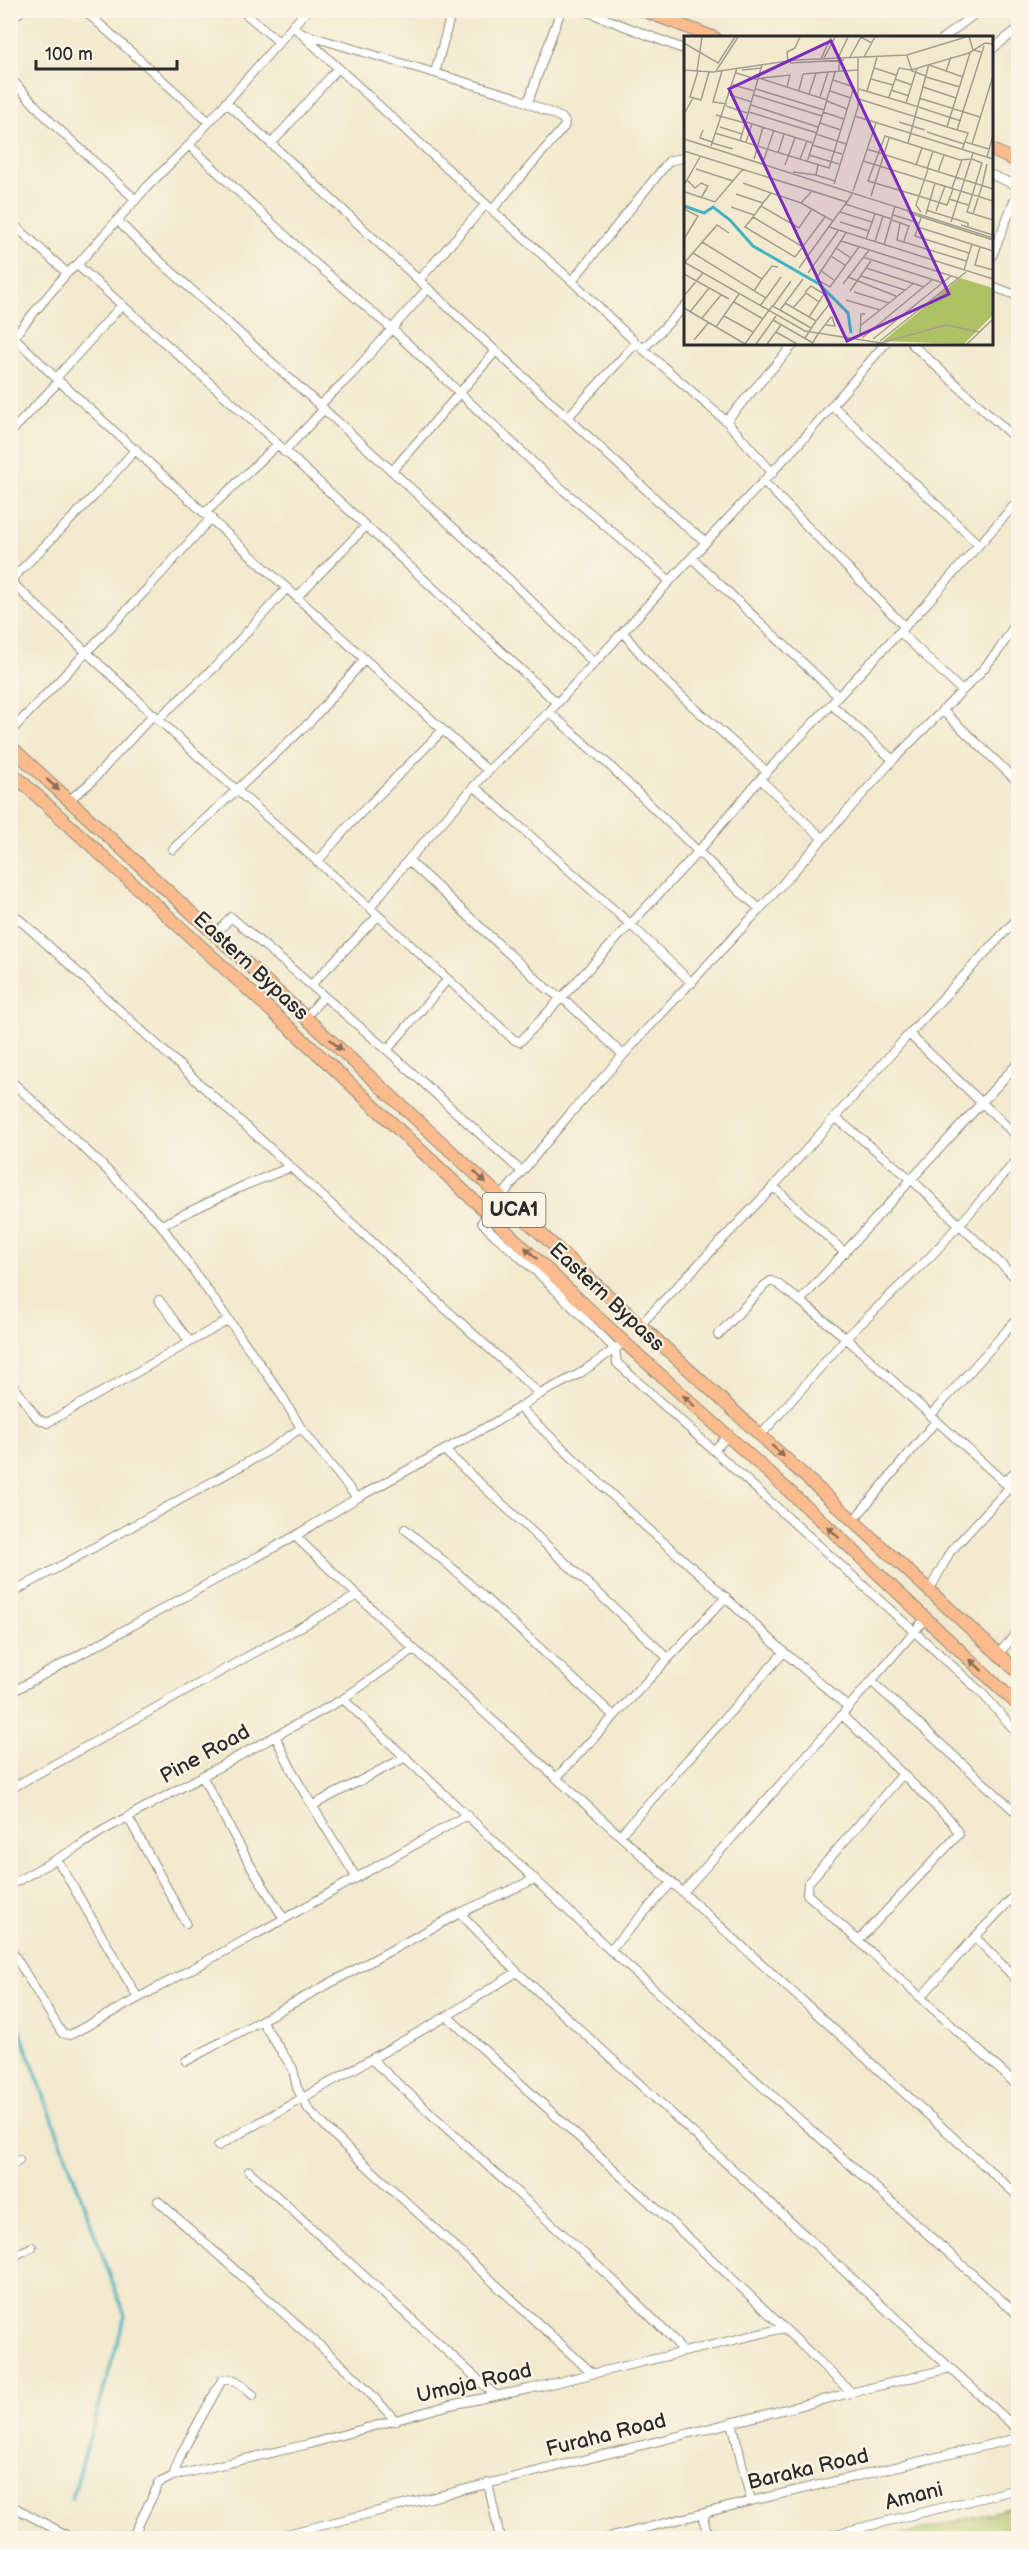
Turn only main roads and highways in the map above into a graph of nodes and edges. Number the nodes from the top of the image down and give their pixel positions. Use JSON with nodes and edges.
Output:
{"nodes":[{"id":1,"x":642,"y":10,"type":"edge"},
{"id":2,"x":710,"y":36,"type":"edge"},
{"id":3,"x":993,"y":150,"type":"edge"},
{"id":4,"x":1018,"y":162,"type":"edge"},
{"id":5,"x":10,"y":746,"type":"edge"},
{"id":6,"x":10,"y":771,"type":"edge"},
{"id":7,"x":593,"y":1282,"type":"junction"},
{"id":8,"x":578,"y":1297,"type":"junction"},
{"id":9,"x":1018,"y":1672,"type":"edge"},
{"id":10,"x":1018,"y":1705,"type":"edge"}],
"edges":[{"from":1,"to":2,"type":"main road"},
{"from":3,"to":4,"type":"main road"},
{"from":5,"to":7,"type":"main road","name":"Eastern Bypass","number":"UCA1","one_way":true},
{"from":8,"to":6,"type":"main road","name":"Eastern Bypass","one_way":true},
{"from":7,"to":8,"type":"main road"},
{"from":7,"to":9,"type":"main road","name":"Eastern Bypass","number":"UCA1","one_way":true},
{"from":10,"to":8,"type":"main road","name":"Eastern Bypass","one_way":true}]}
